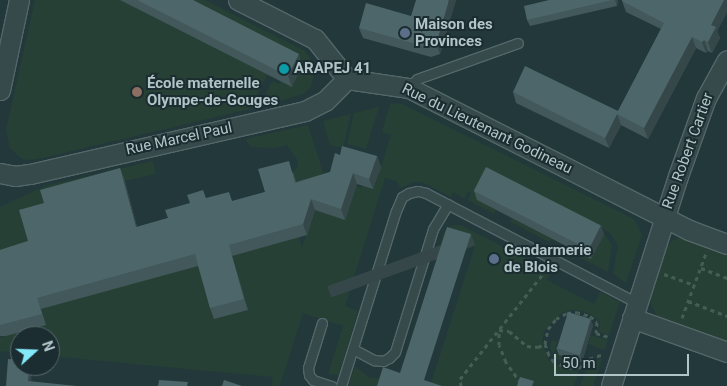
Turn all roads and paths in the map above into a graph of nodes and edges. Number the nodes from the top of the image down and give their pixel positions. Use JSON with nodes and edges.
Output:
{"nodes":[{"id":1,"x":19,"y":0,"type":"edge"},
{"id":2,"x":238,"y":0,"type":"edge"},
{"id":3,"x":518,"y":43,"type":"dead end"},
{"id":4,"x":727,"y":60,"type":"edge"},
{"id":5,"x":347,"y":79,"type":"junction"},
{"id":6,"x":409,"y":88,"type":"junction"},
{"id":7,"x":0,"y":90,"type":"edge"},
{"id":8,"x":0,"y":173,"type":"edge"},
{"id":9,"x":448,"y":204,"type":"junction"},
{"id":10,"x":665,"y":216,"type":"junction"},
{"id":11,"x":727,"y":244,"type":"edge"},
{"id":12,"x":707,"y":250,"type":"dead end"},
{"id":13,"x":552,"y":259,"type":"junction"},
{"id":14,"x":648,"y":268,"type":"junction"},
{"id":15,"x":701,"y":268,"type":"junction"},
{"id":16,"x":727,"y":278,"type":"edge"},
{"id":17,"x":694,"y":285,"type":"junction"},
{"id":18,"x":688,"y":301,"type":"junction"},
{"id":19,"x":634,"y":311,"type":"junction"},
{"id":20,"x":727,"y":316,"type":"edge"},
{"id":21,"x":680,"y":321,"type":"dead end"},
{"id":22,"x":322,"y":323,"type":"dead end"},
{"id":23,"x":499,"y":330,"type":"junction"},
{"id":24,"x":608,"y":337,"type":"dead end"},
{"id":25,"x":545,"y":344,"type":"junction"},
{"id":26,"x":353,"y":349,"type":"junction"},
{"id":27,"x":727,"y":352,"type":"edge"},
{"id":28,"x":603,"y":353,"type":"dead end"},
{"id":29,"x":522,"y":384,"type":"edge"},
{"id":30,"x":332,"y":386,"type":"edge"},
{"id":31,"x":341,"y":386,"type":"edge"},
{"id":32,"x":461,"y":386,"type":"edge"},
{"id":33,"x":611,"y":386,"type":"edge"}],
"edges":[{"from":1,"to":7,"type":"street"},
{"from":2,"to":5,"type":"street"},
{"from":3,"to":6,"type":"lane"},
{"from":4,"to":10,"type":"street","name":"Rue Robert Cartier"},
{"from":5,"to":6,"type":"street","name":"Rue du Lieutenant Godineau"},
{"from":5,"to":8,"type":"street","name":"Rue Marcel Paul"},
{"from":6,"to":10,"type":"street","name":"Rue du Lieutenant Godineau"},
{"from":9,"to":13,"type":"lane"},
{"from":9,"to":26,"type":"lane"},
{"from":9,"to":26,"type":"lane"},
{"from":10,"to":11,"type":"street","name":"Rue du Lieutenant Godineau"},
{"from":10,"to":14,"type":"street","name":"Rue Robert Cartier"},
{"from":12,"to":15,"type":"path"},
{"from":13,"to":19,"type":"lane"},
{"from":13,"to":23,"type":"path"},
{"from":14,"to":17,"type":"path"},
{"from":14,"to":19,"type":"street","name":"Rue Robert Cartier"},
{"from":15,"to":16,"type":"path"},
{"from":15,"to":17,"type":"path"},
{"from":17,"to":18,"type":"path"},
{"from":18,"to":20,"type":"path"},
{"from":18,"to":21,"type":"path"},
{"from":19,"to":27,"type":"street"},
{"from":19,"to":33,"type":"street","name":"Rue Robert Cartier"},
{"from":22,"to":30,"type":"lane"},
{"from":23,"to":25,"type":"path"},
{"from":23,"to":29,"type":"path"},
{"from":23,"to":32,"type":"path"},
{"from":24,"to":25,"type":"path"},
{"from":25,"to":28,"type":"path"},
{"from":26,"to":31,"type":"lane"}]}
